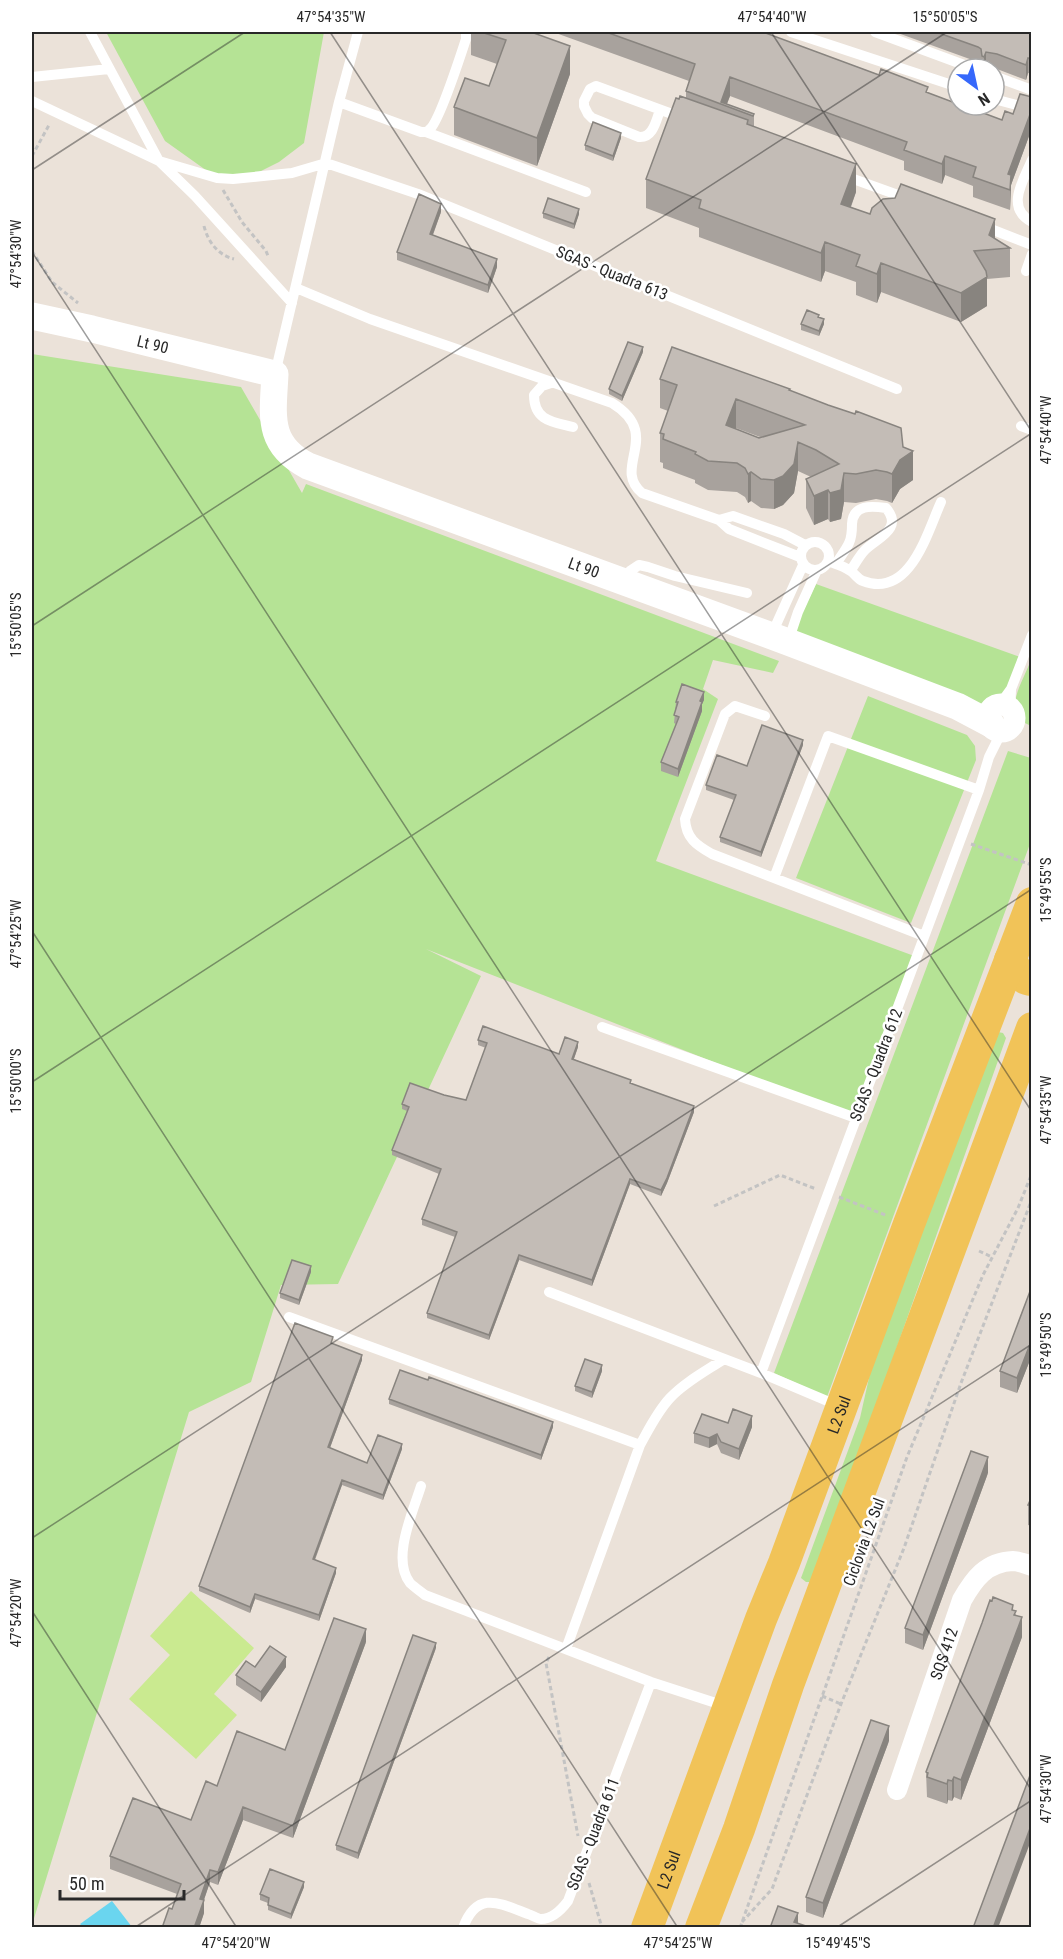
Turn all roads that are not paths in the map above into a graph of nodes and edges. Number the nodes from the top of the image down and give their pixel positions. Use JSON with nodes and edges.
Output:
{"nodes":[{"id":1,"x":90,"y":32,"type":"edge"},
{"id":2,"x":358,"y":32,"type":"edge"},
{"id":3,"x":466,"y":32,"type":"edge"},
{"id":4,"x":791,"y":32,"type":"edge"},
{"id":5,"x":875,"y":32,"type":"edge"},
{"id":6,"x":946,"y":58,"type":"edge"},
{"id":7,"x":109,"y":69,"type":"junction"},
{"id":8,"x":32,"y":77,"type":"edge"},
{"id":9,"x":1006,"y":80,"type":"edge"},
{"id":10,"x":946,"y":83,"type":"edge"},
{"id":11,"x":1032,"y":90,"type":"edge"},
{"id":12,"x":32,"y":101,"type":"edge"},
{"id":13,"x":339,"y":102,"type":"junction"},
{"id":14,"x":1006,"y":102,"type":"edge"},
{"id":15,"x":1032,"y":109,"type":"edge"},
{"id":16,"x":660,"y":110,"type":"junction"},
{"id":17,"x":694,"y":122,"type":"edge"},
{"id":18,"x":426,"y":132,"type":"junction"},
{"id":19,"x":1032,"y":160,"type":"edge"},
{"id":20,"x":159,"y":161,"type":"junction"},
{"id":21,"x":326,"y":163,"type":"junction"},
{"id":22,"x":839,"y":174,"type":"edge"},
{"id":23,"x":586,"y":192,"type":"dead end"},
{"id":24,"x":918,"y":202,"type":"edge"},
{"id":25,"x":1032,"y":222,"type":"edge"},
{"id":26,"x":974,"y":223,"type":"edge"},
{"id":27,"x":1032,"y":245,"type":"edge"},
{"id":28,"x":1031,"y":255,"type":"edge"},
{"id":29,"x":1026,"y":271,"type":"dead end"},
{"id":30,"x":296,"y":288,"type":"junction"},
{"id":31,"x":292,"y":303,"type":"junction"},
{"id":32,"x":32,"y":316,"type":"edge"},
{"id":33,"x":275,"y":374,"type":"junction"},
{"id":34,"x":554,"y":382,"type":"junction"},
{"id":35,"x":897,"y":389,"type":"dead end"},
{"id":36,"x":573,"y":427,"type":"dead end"},
{"id":37,"x":941,"y":502,"type":"dead end"},
{"id":38,"x":719,"y":520,"type":"junction"},
{"id":39,"x":805,"y":544,"type":"junction"},
{"id":40,"x":802,"y":561,"type":"junction"},
{"id":41,"x":832,"y":563,"type":"junction"},
{"id":42,"x":817,"y":570,"type":"junction"},
{"id":43,"x":850,"y":570,"type":"junction"},
{"id":44,"x":622,"y":581,"type":"junction"},
{"id":45,"x":747,"y":593,"type":"dead end"},
{"id":46,"x":1032,"y":635,"type":"edge"},
{"id":47,"x":780,"y":639,"type":"junction"},
{"id":48,"x":765,"y":716,"type":"dead end"},
{"id":49,"x":1007,"y":719,"type":"edge"},
{"id":50,"x":979,"y":790,"type":"junction"},
{"id":51,"x":774,"y":878,"type":"junction"},
{"id":52,"x":1032,"y":903,"type":"edge"},
{"id":53,"x":924,"y":936,"type":"junction"},
{"id":54,"x":1021,"y":970,"type":"edge"},
{"id":55,"x":991,"y":1011,"type":"junction"},
{"id":56,"x":1032,"y":1020,"type":"edge"},
{"id":57,"x":602,"y":1027,"type":"dead end"},
{"id":58,"x":1032,"y":1028,"type":"edge"},
{"id":59,"x":856,"y":1118,"type":"junction"},
{"id":60,"x":549,"y":1292,"type":"dead end"},
{"id":61,"x":289,"y":1317,"type":"dead end"},
{"id":62,"x":724,"y":1359,"type":"junction"},
{"id":63,"x":761,"y":1373,"type":"junction"},
{"id":64,"x":841,"y":1407,"type":"junction"},
{"id":65,"x":640,"y":1446,"type":"junction"},
{"id":66,"x":421,"y":1486,"type":"dead end"},
{"id":67,"x":784,"y":1563,"type":"junction"},
{"id":68,"x":1032,"y":1566,"type":"edge"},
{"id":69,"x":830,"y":1575,"type":"junction"},
{"id":70,"x":761,"y":1619,"type":"junction"},
{"id":71,"x":807,"y":1638,"type":"junction"},
{"id":72,"x":566,"y":1649,"type":"junction"},
{"id":73,"x":651,"y":1682,"type":"junction"},
{"id":74,"x":729,"y":1707,"type":"junction"},
{"id":75,"x":897,"y":1790,"type":"dead end"},
{"id":76,"x":463,"y":1928,"type":"edge"},
{"id":77,"x":647,"y":1928,"type":"edge"},
{"id":78,"x":701,"y":1928,"type":"edge"}],
"edges":[{"from":1,"to":7,"type":"lane"},
{"from":2,"to":13,"type":"lane","name":"Lt 90"},
{"from":3,"to":18,"type":"lane"},
{"from":4,"to":10,"type":"lane"},
{"from":5,"to":6,"type":"lane"},
{"from":7,"to":8,"type":"lane"},
{"from":7,"to":20,"type":"lane"},
{"from":9,"to":11,"type":"lane"},
{"from":12,"to":20,"type":"lane"},
{"from":13,"to":18,"type":"lane"},
{"from":13,"to":21,"type":"lane","name":"Lt 90"},
{"from":14,"to":15,"type":"lane"},
{"from":16,"to":16,"type":"lane"},
{"from":16,"to":17,"type":"lane"},
{"from":18,"to":23,"type":"lane"},
{"from":19,"to":25,"type":"lane"},
{"from":20,"to":21,"type":"lane"},
{"from":20,"to":31,"type":"lane"},
{"from":21,"to":30,"type":"lane","name":"Lt 90"},
{"from":21,"to":35,"type":"lane","name":"SGAS - Quadra 613"},
{"from":22,"to":24,"type":"lane"},
{"from":26,"to":27,"type":"lane"},
{"from":28,"to":29,"type":"lane"},
{"from":30,"to":31,"type":"lane","name":"Lt 90"},
{"from":30,"to":34,"type":"lane"},
{"from":31,"to":33,"type":"lane","name":"Lt 90"},
{"from":32,"to":33,"type":"street","name":"Lt 90"},
{"from":33,"to":44,"type":"street","name":"Lt 90"},
{"from":34,"to":36,"type":"lane"},
{"from":34,"to":38,"type":"lane"},
{"from":37,"to":43,"type":"lane"},
{"from":38,"to":39,"type":"lane"},
{"from":38,"to":40,"type":"lane"},
{"from":39,"to":40,"type":"lane"},
{"from":39,"to":41,"type":"lane"},
{"from":40,"to":42,"type":"lane"},
{"from":40,"to":47,"type":"lane"},
{"from":41,"to":42,"type":"lane"},
{"from":41,"to":43,"type":"lane"},
{"from":41,"to":43,"type":"lane"},
{"from":42,"to":47,"type":"lane"},
{"from":44,"to":45,"type":"lane"},
{"from":44,"to":47,"type":"street","name":"Lt 90"},
{"from":46,"to":49,"type":"lane"},
{"from":47,"to":49,"type":"street","name":"Lt 90"},
{"from":48,"to":51,"type":"lane"},
{"from":49,"to":50,"type":"lane","name":"SGAS - Quadra 612"},
{"from":50,"to":51,"type":"lane"},
{"from":50,"to":53,"type":"lane","name":"SGAS - Quadra 612"},
{"from":51,"to":53,"type":"lane"},
{"from":52,"to":54,"type":"main road","name":"L2 Sul"},
{"from":53,"to":59,"type":"lane","name":"SGAS - Quadra 612"},
{"from":54,"to":55,"type":"main road","name":"L2 Sul"},
{"from":55,"to":56,"type":"main road"},
{"from":55,"to":64,"type":"main road","name":"L2 Sul"},
{"from":57,"to":59,"type":"lane"},
{"from":58,"to":69,"type":"main road"},
{"from":59,"to":63,"type":"lane","name":"SGAS - Quadra 612"},
{"from":60,"to":62,"type":"lane"},
{"from":61,"to":65,"type":"lane"},
{"from":62,"to":63,"type":"lane"},
{"from":62,"to":65,"type":"lane"},
{"from":63,"to":64,"type":"lane"},
{"from":64,"to":67,"type":"main road","name":"L2 Sul"},
{"from":65,"to":72,"type":"lane"},
{"from":66,"to":72,"type":"lane"},
{"from":67,"to":69,"type":"main road"},
{"from":67,"to":70,"type":"main road","name":"L2 Sul"},
{"from":68,"to":75,"type":"street","name":"SQS 412"},
{"from":69,"to":71,"type":"main road"},
{"from":70,"to":71,"type":"main road"},
{"from":70,"to":74,"type":"main road","name":"L2 Sul"},
{"from":71,"to":78,"type":"main road"},
{"from":72,"to":73,"type":"lane"},
{"from":73,"to":74,"type":"lane"},
{"from":73,"to":76,"type":"lane","name":"SGAS - Quadra 611"},
{"from":74,"to":77,"type":"main road","name":"L2 Sul"}]}
